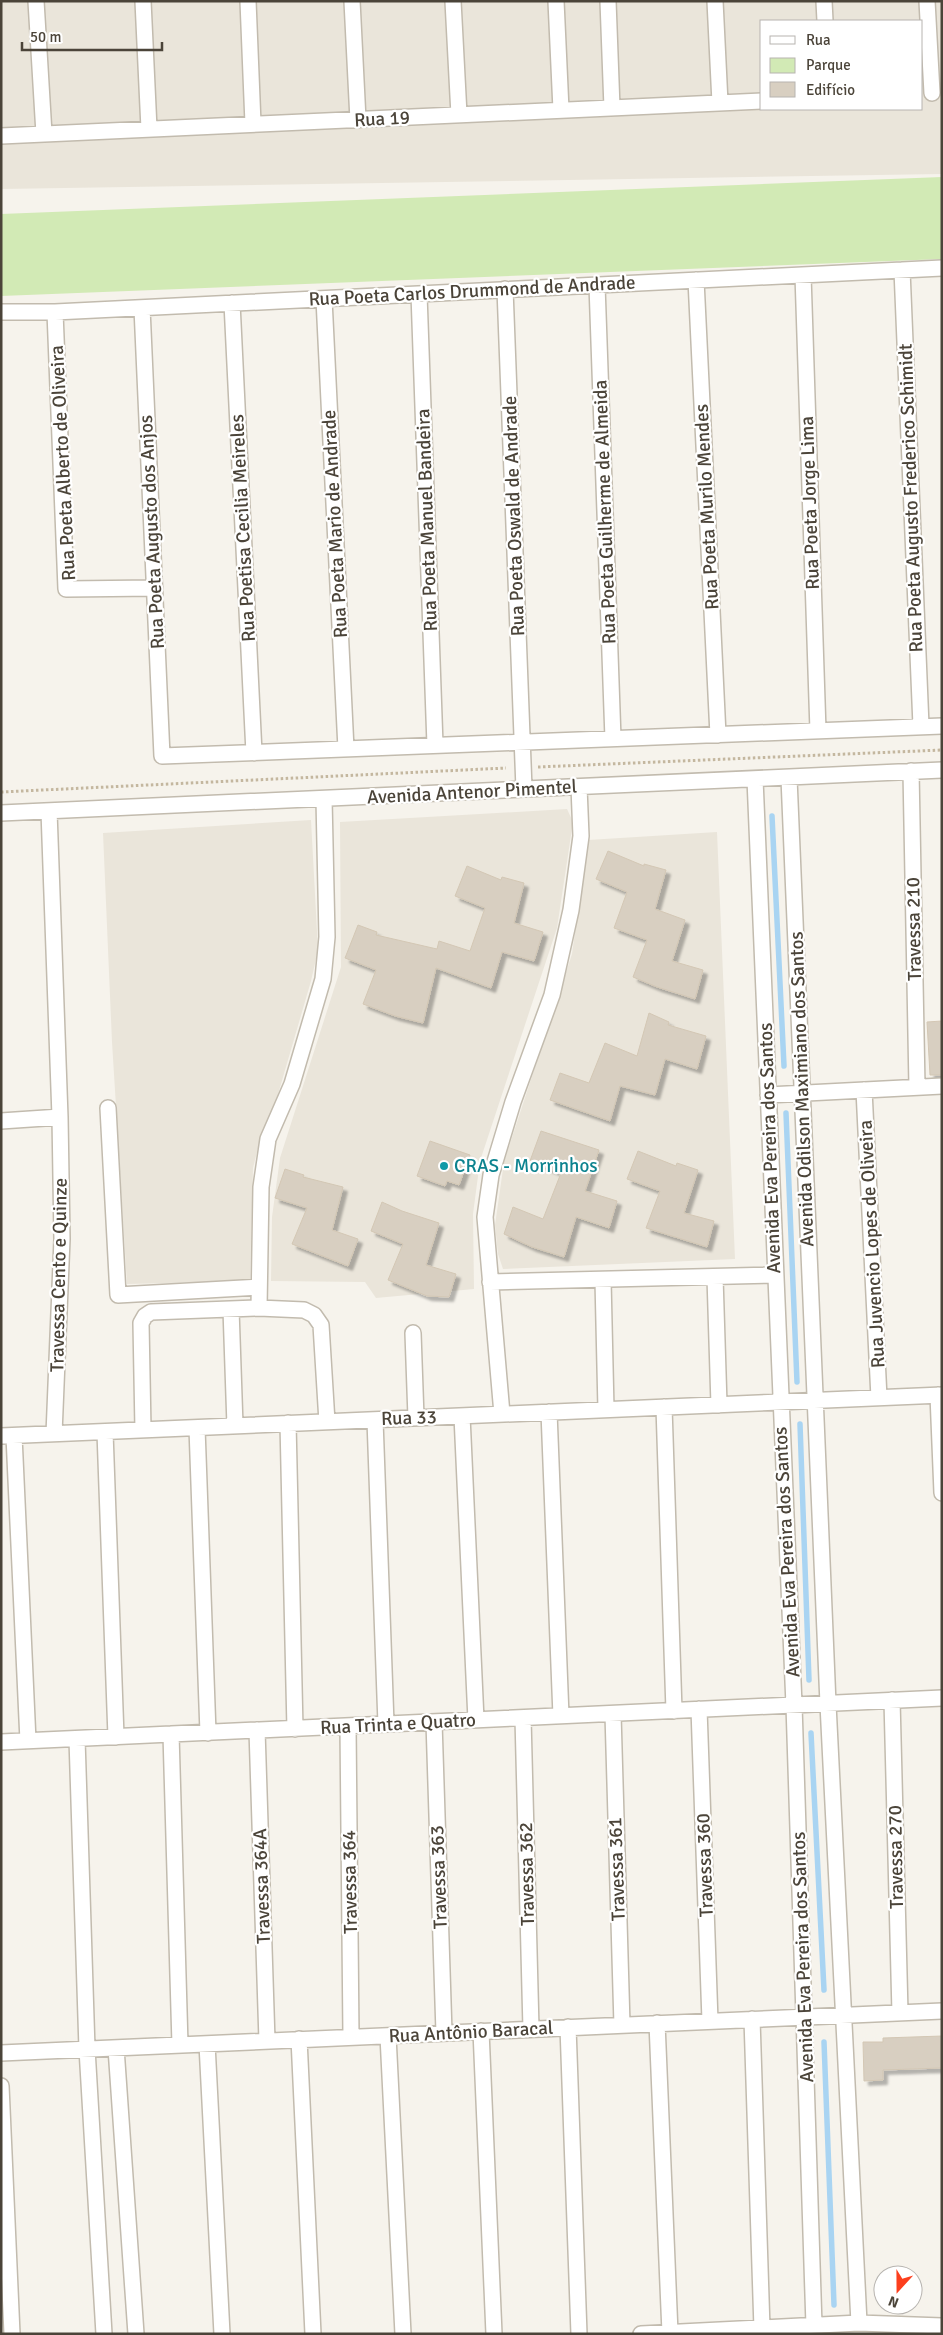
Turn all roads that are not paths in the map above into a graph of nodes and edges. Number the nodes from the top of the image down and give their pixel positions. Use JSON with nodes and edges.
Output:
{"nodes":[{"id":1,"x":36,"y":1,"type":"edge"},
{"id":2,"x":143,"y":1,"type":"edge"},
{"id":3,"x":248,"y":1,"type":"edge"},
{"id":4,"x":352,"y":1,"type":"edge"},
{"id":5,"x":453,"y":1,"type":"edge"},
{"id":6,"x":556,"y":1,"type":"edge"},
{"id":7,"x":608,"y":1,"type":"edge"},
{"id":8,"x":715,"y":1,"type":"edge"},
{"id":9,"x":824,"y":1,"type":"edge"},
{"id":10,"x":927,"y":1,"type":"edge"},
{"id":11,"x":825,"y":20,"type":"edge"},
{"id":12,"x":932,"y":93,"type":"edge"},
{"id":13,"x":760,"y":101,"type":"edge"},
{"id":14,"x":720,"y":103,"type":"junction"},
{"id":15,"x":612,"y":108,"type":"junction"},
{"id":16,"x":560,"y":110,"type":"junction"},
{"id":17,"x":459,"y":115,"type":"junction"},
{"id":18,"x":358,"y":120,"type":"junction"},
{"id":19,"x":253,"y":124,"type":"junction"},
{"id":20,"x":149,"y":129,"type":"junction"},
{"id":21,"x":44,"y":134,"type":"junction"},
{"id":22,"x":1,"y":136,"type":"edge"},
{"id":23,"x":942,"y":268,"type":"edge"},
{"id":24,"x":902,"y":270,"type":"junction"},
{"id":25,"x":803,"y":275,"type":"junction"},
{"id":26,"x":696,"y":280,"type":"junction"},
{"id":27,"x":597,"y":285,"type":"junction"},
{"id":28,"x":505,"y":290,"type":"junction"},
{"id":29,"x":419,"y":294,"type":"junction"},
{"id":30,"x":324,"y":298,"type":"junction"},
{"id":31,"x":232,"y":303,"type":"junction"},
{"id":32,"x":142,"y":308,"type":"junction"},
{"id":33,"x":1,"y":312,"type":"edge"},
{"id":34,"x":55,"y":312,"type":"junction"},
{"id":35,"x":155,"y":588,"type":"junction"},
{"id":36,"x":921,"y":726,"type":"junction"},
{"id":37,"x":942,"y":726,"type":"edge"},
{"id":38,"x":818,"y":731,"type":"junction"},
{"id":39,"x":718,"y":734,"type":"junction"},
{"id":40,"x":613,"y":738,"type":"junction"},
{"id":41,"x":524,"y":742,"type":"junction"},
{"id":42,"x":435,"y":745,"type":"junction"},
{"id":43,"x":346,"y":749,"type":"junction"},
{"id":44,"x":254,"y":753,"type":"junction"},
{"id":45,"x":942,"y":770,"type":"edge"},
{"id":46,"x":911,"y":772,"type":"junction"},
{"id":47,"x":789,"y":778,"type":"junction"},
{"id":48,"x":754,"y":779,"type":"junction"},
{"id":49,"x":579,"y":787,"type":"junction"},
{"id":50,"x":524,"y":789,"type":"junction"},
{"id":51,"x":324,"y":799,"type":"junction"},
{"id":52,"x":49,"y":811,"type":"junction"},
{"id":53,"x":1,"y":813,"type":"edge"},
{"id":54,"x":942,"y":1086,"type":"edge"},
{"id":55,"x":917,"y":1087,"type":"junction"},
{"id":56,"x":864,"y":1090,"type":"junction"},
{"id":57,"x":802,"y":1093,"type":"junction"},
{"id":58,"x":768,"y":1095,"type":"junction"},
{"id":59,"x":108,"y":1113,"type":"dead end"},
{"id":60,"x":60,"y":1117,"type":"junction"},
{"id":61,"x":1,"y":1121,"type":"edge"},
{"id":62,"x":775,"y":1275,"type":"junction"},
{"id":63,"x":715,"y":1277,"type":"junction"},
{"id":64,"x":604,"y":1280,"type":"junction"},
{"id":65,"x":490,"y":1282,"type":"junction"},
{"id":66,"x":259,"y":1287,"type":"junction"},
{"id":67,"x":259,"y":1308,"type":"junction"},
{"id":68,"x":231,"y":1309,"type":"junction"},
{"id":69,"x":413,"y":1333,"type":"dead end"},
{"id":70,"x":940,"y":1395,"type":"edge"},
{"id":71,"x":879,"y":1398,"type":"junction"},
{"id":72,"x":817,"y":1400,"type":"junction"},
{"id":73,"x":780,"y":1402,"type":"junction"},
{"id":74,"x":719,"y":1405,"type":"junction"},
{"id":75,"x":664,"y":1407,"type":"junction"},
{"id":76,"x":606,"y":1410,"type":"junction"},
{"id":77,"x":549,"y":1412,"type":"junction"},
{"id":78,"x":502,"y":1414,"type":"junction"},
{"id":79,"x":462,"y":1416,"type":"junction"},
{"id":80,"x":416,"y":1418,"type":"junction"},
{"id":81,"x":375,"y":1420,"type":"junction"},
{"id":82,"x":327,"y":1422,"type":"junction"},
{"id":83,"x":288,"y":1423,"type":"junction"},
{"id":84,"x":235,"y":1426,"type":"junction"},
{"id":85,"x":197,"y":1428,"type":"junction"},
{"id":86,"x":143,"y":1430,"type":"junction"},
{"id":87,"x":105,"y":1432,"type":"junction"},
{"id":88,"x":54,"y":1434,"type":"junction"},
{"id":89,"x":8,"y":1436,"type":"edge"},
{"id":90,"x":942,"y":1493,"type":"edge"},
{"id":91,"x":942,"y":1698,"type":"edge"},
{"id":92,"x":892,"y":1700,"type":"junction"},
{"id":93,"x":828,"y":1704,"type":"junction"},
{"id":94,"x":794,"y":1705,"type":"junction"},
{"id":95,"x":699,"y":1710,"type":"junction"},
{"id":96,"x":674,"y":1711,"type":"junction"},
{"id":97,"x":613,"y":1714,"type":"junction"},
{"id":98,"x":562,"y":1716,"type":"junction"},
{"id":99,"x":523,"y":1718,"type":"junction"},
{"id":100,"x":476,"y":1720,"type":"junction"},
{"id":101,"x":434,"y":1722,"type":"junction"},
{"id":102,"x":386,"y":1724,"type":"junction"},
{"id":103,"x":348,"y":1726,"type":"junction"},
{"id":104,"x":296,"y":1729,"type":"junction"},
{"id":105,"x":257,"y":1730,"type":"junction"},
{"id":106,"x":208,"y":1733,"type":"junction"},
{"id":107,"x":172,"y":1734,"type":"junction"},
{"id":108,"x":116,"y":1737,"type":"junction"},
{"id":109,"x":77,"y":1739,"type":"junction"},
{"id":110,"x":28,"y":1741,"type":"junction"},
{"id":111,"x":1,"y":1742,"type":"edge"},
{"id":112,"x":942,"y":2011,"type":"edge"},
{"id":113,"x":900,"y":2013,"type":"junction"},
{"id":114,"x":845,"y":2015,"type":"junction"},
{"id":115,"x":805,"y":2017,"type":"junction"},
{"id":116,"x":752,"y":2019,"type":"junction"},
{"id":117,"x":710,"y":2021,"type":"junction"},
{"id":118,"x":657,"y":2024,"type":"junction"},
{"id":119,"x":622,"y":2025,"type":"junction"},
{"id":120,"x":568,"y":2027,"type":"junction"},
{"id":121,"x":531,"y":2029,"type":"junction"},
{"id":122,"x":481,"y":2031,"type":"junction"},
{"id":123,"x":444,"y":2033,"type":"junction"},
{"id":124,"x":388,"y":2036,"type":"junction"},
{"id":125,"x":351,"y":2037,"type":"junction"},
{"id":126,"x":299,"y":2039,"type":"junction"},
{"id":127,"x":267,"y":2041,"type":"junction"},
{"id":128,"x":207,"y":2044,"type":"junction"},
{"id":129,"x":180,"y":2045,"type":"junction"},
{"id":130,"x":116,"y":2048,"type":"junction"},
{"id":131,"x":87,"y":2049,"type":"junction"},
{"id":132,"x":1,"y":2053,"type":"edge"},
{"id":133,"x":1,"y":2086,"type":"edge"},
{"id":134,"x":860,"y":2323,"type":"junction"},
{"id":135,"x":814,"y":2326,"type":"junction"},
{"id":136,"x":942,"y":2326,"type":"edge"},
{"id":137,"x":762,"y":2329,"type":"junction"},
{"id":138,"x":670,"y":2333,"type":"edge"},
{"id":139,"x":12,"y":2334,"type":"edge"},
{"id":140,"x":104,"y":2334,"type":"edge"},
{"id":141,"x":136,"y":2334,"type":"edge"},
{"id":142,"x":222,"y":2334,"type":"edge"},
{"id":143,"x":313,"y":2334,"type":"edge"},
{"id":144,"x":403,"y":2334,"type":"edge"},
{"id":145,"x":494,"y":2334,"type":"edge"},
{"id":146,"x":579,"y":2334,"type":"edge"},
{"id":147,"x":641,"y":2334,"type":"edge"}],
"edges":[{"from":1,"to":21,"type":"street"},
{"from":2,"to":20,"type":"street"},
{"from":3,"to":19,"type":"street"},
{"from":4,"to":18,"type":"street"},
{"from":5,"to":17,"type":"street"},
{"from":6,"to":16,"type":"street"},
{"from":7,"to":15,"type":"street"},
{"from":8,"to":14,"type":"street"},
{"from":9,"to":11,"type":"street"},
{"from":10,"to":12,"type":"street"},
{"from":13,"to":14,"type":"street","name":"Rua 19"},
{"from":14,"to":15,"type":"street","name":"Rua 19"},
{"from":15,"to":16,"type":"street","name":"Rua 19"},
{"from":16,"to":17,"type":"street","name":"Rua 19"},
{"from":17,"to":18,"type":"street","name":"Rua 19"},
{"from":18,"to":19,"type":"street","name":"Rua 19"},
{"from":19,"to":20,"type":"street","name":"Rua 19"},
{"from":20,"to":21,"type":"street","name":"Rua 19"},
{"from":21,"to":22,"type":"street","name":"Rua 19"},
{"from":23,"to":24,"type":"street","name":"Rua Poeta Carlos Drummond de Andrade"},
{"from":24,"to":25,"type":"street","name":"Rua Poeta Carlos Drummond de Andrade"},
{"from":24,"to":36,"type":"street","name":"Rua Poeta Augusto Frederico Schimidt"},
{"from":25,"to":26,"type":"street","name":"Rua Poeta Carlos Drummond de Andrade"},
{"from":25,"to":38,"type":"street","name":"Rua Poeta Jorge Lima"},
{"from":26,"to":27,"type":"street","name":"Rua Poeta Carlos Drummond de Andrade"},
{"from":26,"to":39,"type":"street","name":"Rua Poeta Murilo Mendes"},
{"from":27,"to":28,"type":"street","name":"Rua Poeta Carlos Drummond de Andrade"},
{"from":27,"to":40,"type":"street","name":"Rua Poeta Guilherme de Almeida"},
{"from":28,"to":29,"type":"street","name":"Rua Poeta Carlos Drummond de Andrade"},
{"from":28,"to":41,"type":"street","name":"Rua Poeta Oswald de Andrade"},
{"from":29,"to":30,"type":"street","name":"Rua Poeta Carlos Drummond de Andrade"},
{"from":29,"to":42,"type":"street","name":"Rua Poeta Manuel Bandeira"},
{"from":30,"to":31,"type":"street","name":"Rua Poeta Carlos Drummond de Andrade"},
{"from":30,"to":43,"type":"street","name":"Rua Poeta Mario de Andrade"},
{"from":31,"to":32,"type":"street","name":"Rua Poeta Carlos Drummond de Andrade"},
{"from":31,"to":44,"type":"street","name":"Rua Poetisa Cecilia Meireles"},
{"from":32,"to":34,"type":"street","name":"Rua Poeta Carlos Drummond de Andrade"},
{"from":32,"to":35,"type":"street","name":"Rua Poeta Augusto dos Anjos"},
{"from":33,"to":34,"type":"street","name":"Rua Poeta Carlos Drummond de Andrade"},
{"from":34,"to":35,"type":"street","name":"Rua Poeta Alberto de Oliveira"},
{"from":35,"to":44,"type":"street","name":"Rua Poeta Augusto dos Anjos"},
{"from":36,"to":37,"type":"street"},
{"from":36,"to":38,"type":"street"},
{"from":38,"to":39,"type":"street"},
{"from":39,"to":40,"type":"street"},
{"from":40,"to":41,"type":"street"},
{"from":41,"to":42,"type":"street"},
{"from":41,"to":50,"type":"street","name":"Rua Poeta Oswald de Andrade"},
{"from":42,"to":43,"type":"street"},
{"from":43,"to":44,"type":"street"},
{"from":45,"to":46,"type":"street","name":"Avenida Antenor Pimentel"},
{"from":46,"to":47,"type":"street","name":"Avenida Antenor Pimentel"},
{"from":46,"to":55,"type":"street","name":"Travessa 210"},
{"from":47,"to":48,"type":"street","name":"Avenida Antenor Pimentel"},
{"from":47,"to":57,"type":"street","name":"Avenida Odilson Maximiano dos Santos"},
{"from":48,"to":49,"type":"street","name":"Avenida Antenor Pimentel"},
{"from":48,"to":58,"type":"street","name":"Avenida Eva Pereira dos Santos"},
{"from":49,"to":50,"type":"street","name":"Avenida Antenor Pimentel"},
{"from":49,"to":65,"type":"street"},
{"from":50,"to":51,"type":"street","name":"Avenida Antenor Pimentel"},
{"from":51,"to":52,"type":"street","name":"Avenida Antenor Pimentel"},
{"from":51,"to":66,"type":"street"},
{"from":52,"to":53,"type":"street","name":"Avenida Antenor Pimentel"},
{"from":52,"to":60,"type":"street","name":"Travessa Cento e Quinze"},
{"from":54,"to":55,"type":"street"},
{"from":55,"to":56,"type":"street"},
{"from":56,"to":57,"type":"street"},
{"from":56,"to":71,"type":"street","name":"Rua Juvencio Lopes de Oliveira"},
{"from":57,"to":58,"type":"street"},
{"from":57,"to":72,"type":"street","name":"Avenida Odilson Maximiano dos Santos"},
{"from":58,"to":62,"type":"street","name":"Avenida Eva Pereira dos Santos"},
{"from":59,"to":66,"type":"street"},
{"from":60,"to":61,"type":"street"},
{"from":60,"to":88,"type":"street","name":"Travessa Cento e Quinze"},
{"from":62,"to":63,"type":"street"},
{"from":62,"to":73,"type":"street","name":"Avenida Eva Pereira dos Santos"},
{"from":63,"to":64,"type":"street"},
{"from":63,"to":74,"type":"street"},
{"from":64,"to":65,"type":"street"},
{"from":64,"to":76,"type":"street"},
{"from":65,"to":78,"type":"street"},
{"from":66,"to":67,"type":"street"},
{"from":67,"to":68,"type":"street"},
{"from":67,"to":82,"type":"street"},
{"from":68,"to":84,"type":"street"},
{"from":68,"to":86,"type":"street"},
{"from":69,"to":80,"type":"street"},
{"from":70,"to":71,"type":"street","name":"Rua 33"},
{"from":70,"to":90,"type":"street"},
{"from":71,"to":72,"type":"street","name":"Rua 33"},
{"from":72,"to":73,"type":"street","name":"Rua 33"},
{"from":72,"to":93,"type":"street","name":"Avenida Eva Pereira dos Santos"},
{"from":73,"to":74,"type":"street","name":"Rua 33"},
{"from":73,"to":94,"type":"street","name":"Avenida Eva Pereira dos Santos"},
{"from":74,"to":75,"type":"street","name":"Rua 33"},
{"from":75,"to":76,"type":"street","name":"Rua 33"},
{"from":75,"to":96,"type":"street"},
{"from":76,"to":77,"type":"street","name":"Rua 33"},
{"from":77,"to":78,"type":"street","name":"Rua 33"},
{"from":77,"to":98,"type":"street"},
{"from":78,"to":79,"type":"street","name":"Rua 33"},
{"from":79,"to":80,"type":"street","name":"Rua 33"},
{"from":79,"to":100,"type":"street"},
{"from":80,"to":81,"type":"street","name":"Rua 33"},
{"from":81,"to":82,"type":"street","name":"Rua 33"},
{"from":81,"to":102,"type":"street"},
{"from":82,"to":83,"type":"street","name":"Rua 33"},
{"from":83,"to":84,"type":"street","name":"Rua 33"},
{"from":83,"to":104,"type":"street"},
{"from":84,"to":85,"type":"street","name":"Rua 33"},
{"from":85,"to":86,"type":"street","name":"Rua 33"},
{"from":85,"to":106,"type":"street"},
{"from":86,"to":87,"type":"street","name":"Rua 33"},
{"from":87,"to":88,"type":"street","name":"Rua 33"},
{"from":87,"to":108,"type":"street"},
{"from":88,"to":89,"type":"street","name":"Rua 33"},
{"from":89,"to":110,"type":"street"},
{"from":91,"to":92,"type":"street","name":"Rua Trinta e Quatro"},
{"from":92,"to":93,"type":"street","name":"Rua Trinta e Quatro"},
{"from":92,"to":113,"type":"street","name":"Travessa 270"},
{"from":93,"to":94,"type":"street","name":"Rua Trinta e Quatro"},
{"from":93,"to":114,"type":"street","name":"Avenida Eva Pereira dos Santos"},
{"from":94,"to":95,"type":"street","name":"Rua Trinta e Quatro"},
{"from":94,"to":115,"type":"street","name":"Avenida Eva Pereira dos Santos"},
{"from":95,"to":96,"type":"street","name":"Rua Trinta e Quatro"},
{"from":95,"to":117,"type":"street","name":"Travessa 360"},
{"from":96,"to":97,"type":"street","name":"Rua Trinta e Quatro"},
{"from":97,"to":98,"type":"street","name":"Rua Trinta e Quatro"},
{"from":97,"to":119,"type":"street","name":"Travessa 361"},
{"from":98,"to":99,"type":"street","name":"Rua Trinta e Quatro"},
{"from":99,"to":100,"type":"street","name":"Rua Trinta e Quatro"},
{"from":99,"to":121,"type":"street","name":"Travessa 362"},
{"from":100,"to":101,"type":"street","name":"Rua Trinta e Quatro"},
{"from":101,"to":102,"type":"street","name":"Rua Trinta e Quatro"},
{"from":101,"to":123,"type":"street","name":"Travessa 363"},
{"from":102,"to":103,"type":"street","name":"Rua Trinta e Quatro"},
{"from":103,"to":104,"type":"street","name":"Rua Trinta e Quatro"},
{"from":103,"to":125,"type":"street","name":"Travessa 364"},
{"from":104,"to":105,"type":"street","name":"Rua Trinta e Quatro"},
{"from":105,"to":106,"type":"street","name":"Rua Trinta e Quatro"},
{"from":105,"to":127,"type":"street","name":"Travessa 364A"},
{"from":106,"to":107,"type":"street","name":"Rua Trinta e Quatro"},
{"from":107,"to":108,"type":"street","name":"Rua Trinta e Quatro"},
{"from":107,"to":129,"type":"street"},
{"from":108,"to":109,"type":"street","name":"Rua Trinta e Quatro"},
{"from":109,"to":110,"type":"street","name":"Rua Trinta e Quatro"},
{"from":109,"to":131,"type":"street"},
{"from":110,"to":111,"type":"street","name":"Rua Trinta e Quatro"},
{"from":112,"to":113,"type":"street","name":"Rua Antônio Baracal"},
{"from":113,"to":114,"type":"street","name":"Rua Antônio Baracal"},
{"from":114,"to":115,"type":"street","name":"Rua Antônio Baracal"},
{"from":114,"to":134,"type":"street","name":"Avenida Eva Pereira dos Santos"},
{"from":115,"to":116,"type":"street","name":"Rua Antônio Baracal"},
{"from":115,"to":135,"type":"street","name":"Avenida Eva Pereira dos Santos"},
{"from":116,"to":117,"type":"street","name":"Rua Antônio Baracal"},
{"from":116,"to":137,"type":"street"},
{"from":117,"to":118,"type":"street","name":"Rua Antônio Baracal"},
{"from":118,"to":119,"type":"street","name":"Rua Antônio Baracal"},
{"from":118,"to":138,"type":"street"},
{"from":119,"to":120,"type":"street","name":"Rua Antônio Baracal"},
{"from":120,"to":121,"type":"street","name":"Rua Antônio Baracal"},
{"from":120,"to":146,"type":"street"},
{"from":121,"to":122,"type":"street","name":"Rua Antônio Baracal"},
{"from":122,"to":123,"type":"street","name":"Rua Antônio Baracal"},
{"from":122,"to":145,"type":"street"},
{"from":123,"to":124,"type":"street","name":"Rua Antônio Baracal"},
{"from":124,"to":125,"type":"street","name":"Rua Antônio Baracal"},
{"from":124,"to":144,"type":"street"},
{"from":125,"to":126,"type":"street","name":"Rua Antônio Baracal"},
{"from":126,"to":127,"type":"street","name":"Rua Antônio Baracal"},
{"from":126,"to":143,"type":"street"},
{"from":127,"to":128,"type":"street","name":"Rua Antônio Baracal"},
{"from":128,"to":129,"type":"street","name":"Rua Antônio Baracal"},
{"from":128,"to":142,"type":"street"},
{"from":129,"to":130,"type":"street","name":"Rua Antônio Baracal"},
{"from":130,"to":131,"type":"street","name":"Rua Antônio Baracal"},
{"from":130,"to":141,"type":"street"},
{"from":131,"to":132,"type":"street","name":"Rua Antônio Baracal"},
{"from":131,"to":140,"type":"street"},
{"from":133,"to":139,"type":"street"},
{"from":134,"to":135,"type":"street"},
{"from":134,"to":136,"type":"street"},
{"from":135,"to":137,"type":"street"},
{"from":137,"to":138,"type":"street"},
{"from":138,"to":147,"type":"street"}]}
